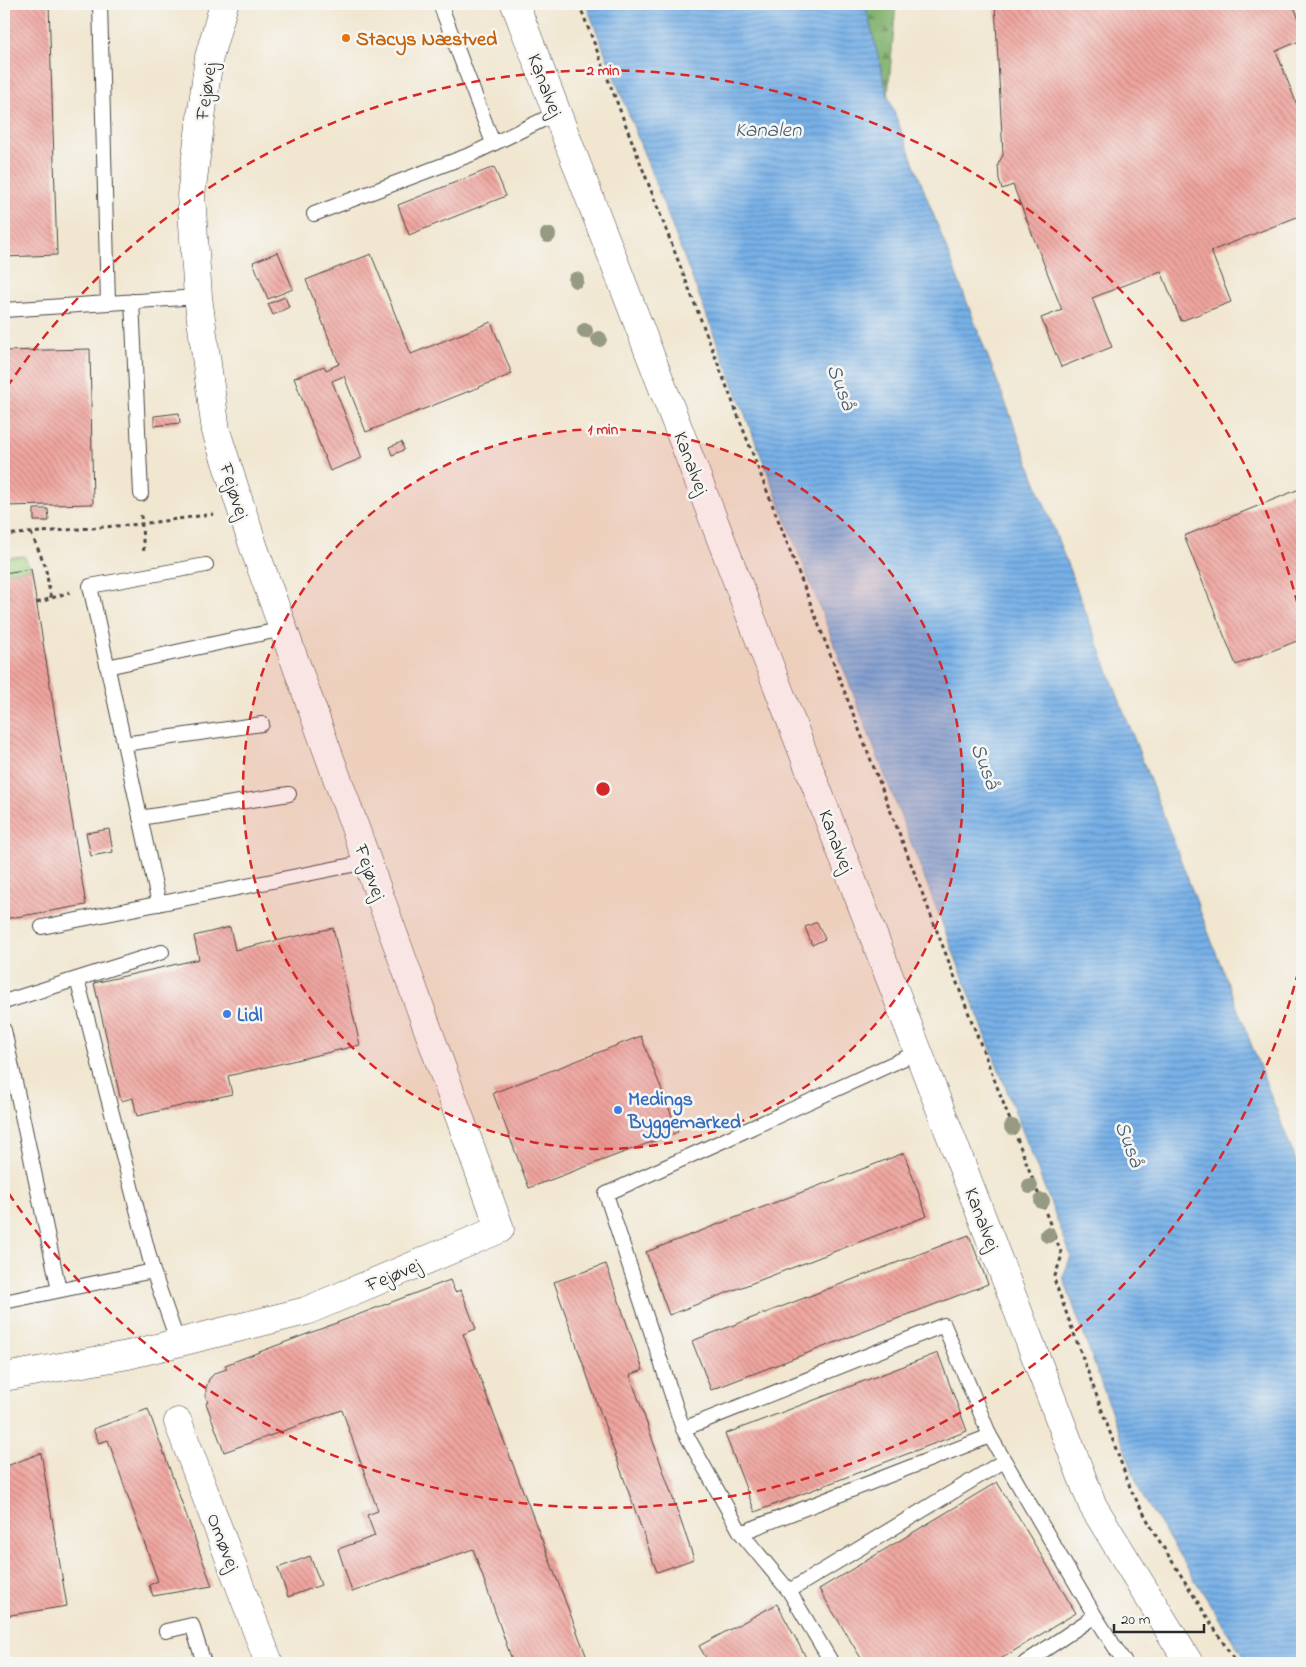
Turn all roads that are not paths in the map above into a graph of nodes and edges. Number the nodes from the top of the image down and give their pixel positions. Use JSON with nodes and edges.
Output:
{"nodes":[{"id":1,"x":100,"y":4,"type":"edge"},
{"id":2,"x":224,"y":4,"type":"edge"},
{"id":3,"x":440,"y":4,"type":"edge"},
{"id":4,"x":515,"y":4,"type":"edge"},
{"id":5,"x":557,"y":113,"type":"junction"},
{"id":6,"x":493,"y":143,"type":"junction"},
{"id":7,"x":314,"y":214,"type":"dead end"},
{"id":8,"x":198,"y":297,"type":"junction"},
{"id":9,"x":132,"y":302,"type":"junction"},
{"id":10,"x":108,"y":303,"type":"junction"},
{"id":11,"x":4,"y":310,"type":"edge"},
{"id":12,"x":141,"y":494,"type":"road end"},
{"id":13,"x":206,"y":565,"type":"dead end"},
{"id":14,"x":283,"y":629,"type":"junction"},
{"id":15,"x":107,"y":667,"type":"junction"},
{"id":16,"x":262,"y":724,"type":"dead end"},
{"id":17,"x":124,"y":744,"type":"junction"},
{"id":18,"x":289,"y":794,"type":"dead end"},
{"id":19,"x":140,"y":818,"type":"junction"},
{"id":20,"x":367,"y":862,"type":"junction"},
{"id":21,"x":159,"y":904,"type":"junction"},
{"id":22,"x":42,"y":928,"type":"dead end"},
{"id":23,"x":162,"y":952,"type":"dead end"},
{"id":24,"x":77,"y":979,"type":"junction"},
{"id":25,"x":4,"y":1002,"type":"edge"},
{"id":26,"x":4,"y":1030,"type":"edge"},
{"id":27,"x":918,"y":1052,"type":"junction"},
{"id":28,"x":152,"y":1271,"type":"junction"},
{"id":29,"x":59,"y":1290,"type":"junction"},
{"id":30,"x":4,"y":1302,"type":"edge"},
{"id":31,"x":178,"y":1343,"type":"junction"},
{"id":32,"x":4,"y":1377,"type":"edge"},
{"id":33,"x":178,"y":1422,"type":"dead end"},
{"id":34,"x":683,"y":1429,"type":"junction"},
{"id":35,"x":990,"y":1436,"type":"junction"},
{"id":36,"x":1004,"y":1461,"type":"junction"},
{"id":37,"x":741,"y":1533,"type":"junction"},
{"id":38,"x":789,"y":1591,"type":"junction"},
{"id":39,"x":1095,"y":1616,"type":"junction"},
{"id":40,"x":166,"y":1631,"type":"dead end"},
{"id":41,"x":204,"y":1663,"type":"edge"},
{"id":42,"x":270,"y":1663,"type":"edge"},
{"id":43,"x":832,"y":1663,"type":"edge"},
{"id":44,"x":1025,"y":1663,"type":"edge"},
{"id":45,"x":1125,"y":1663,"type":"edge"},
{"id":46,"x":1189,"y":1663,"type":"edge"}],
"edges":[{"from":1,"to":10,"type":"lane"},
{"from":2,"to":8,"type":"street","name":"Fejøvej"},
{"from":3,"to":6,"type":"lane"},
{"from":4,"to":5,"type":"street","name":"Kanalvej"},
{"from":5,"to":6,"type":"lane"},
{"from":5,"to":27,"type":"street","name":"Kanalvej"},
{"from":6,"to":7,"type":"lane"},
{"from":8,"to":9,"type":"lane"},
{"from":8,"to":14,"type":"street","name":"Fejøvej"},
{"from":9,"to":10,"type":"lane"},
{"from":9,"to":12,"type":"lane"},
{"from":10,"to":11,"type":"lane"},
{"from":13,"to":15,"type":"lane"},
{"from":14,"to":15,"type":"lane"},
{"from":14,"to":20,"type":"street","name":"Fejøvej"},
{"from":15,"to":17,"type":"lane"},
{"from":16,"to":17,"type":"lane"},
{"from":17,"to":19,"type":"lane"},
{"from":18,"to":19,"type":"lane"},
{"from":19,"to":21,"type":"lane"},
{"from":20,"to":21,"type":"lane"},
{"from":20,"to":31,"type":"street","name":"Fejøvej"},
{"from":21,"to":22,"type":"lane"},
{"from":23,"to":24,"type":"lane"},
{"from":24,"to":25,"type":"lane"},
{"from":24,"to":28,"type":"lane"},
{"from":26,"to":29,"type":"lane"},
{"from":27,"to":34,"type":"lane"},
{"from":27,"to":46,"type":"street","name":"Kanalvej"},
{"from":28,"to":29,"type":"lane"},
{"from":28,"to":31,"type":"lane"},
{"from":29,"to":30,"type":"lane"},
{"from":31,"to":32,"type":"street","name":"Fejøvej"},
{"from":33,"to":42,"type":"street","name":"Omøvej"},
{"from":34,"to":35,"type":"lane"},
{"from":34,"to":37,"type":"lane"},
{"from":35,"to":36,"type":"lane"},
{"from":35,"to":37,"type":"lane"},
{"from":36,"to":38,"type":"lane"},
{"from":36,"to":39,"type":"lane"},
{"from":37,"to":38,"type":"lane"},
{"from":38,"to":43,"type":"lane"},
{"from":39,"to":44,"type":"lane"},
{"from":39,"to":45,"type":"lane"},
{"from":40,"to":41,"type":"lane"}]}
